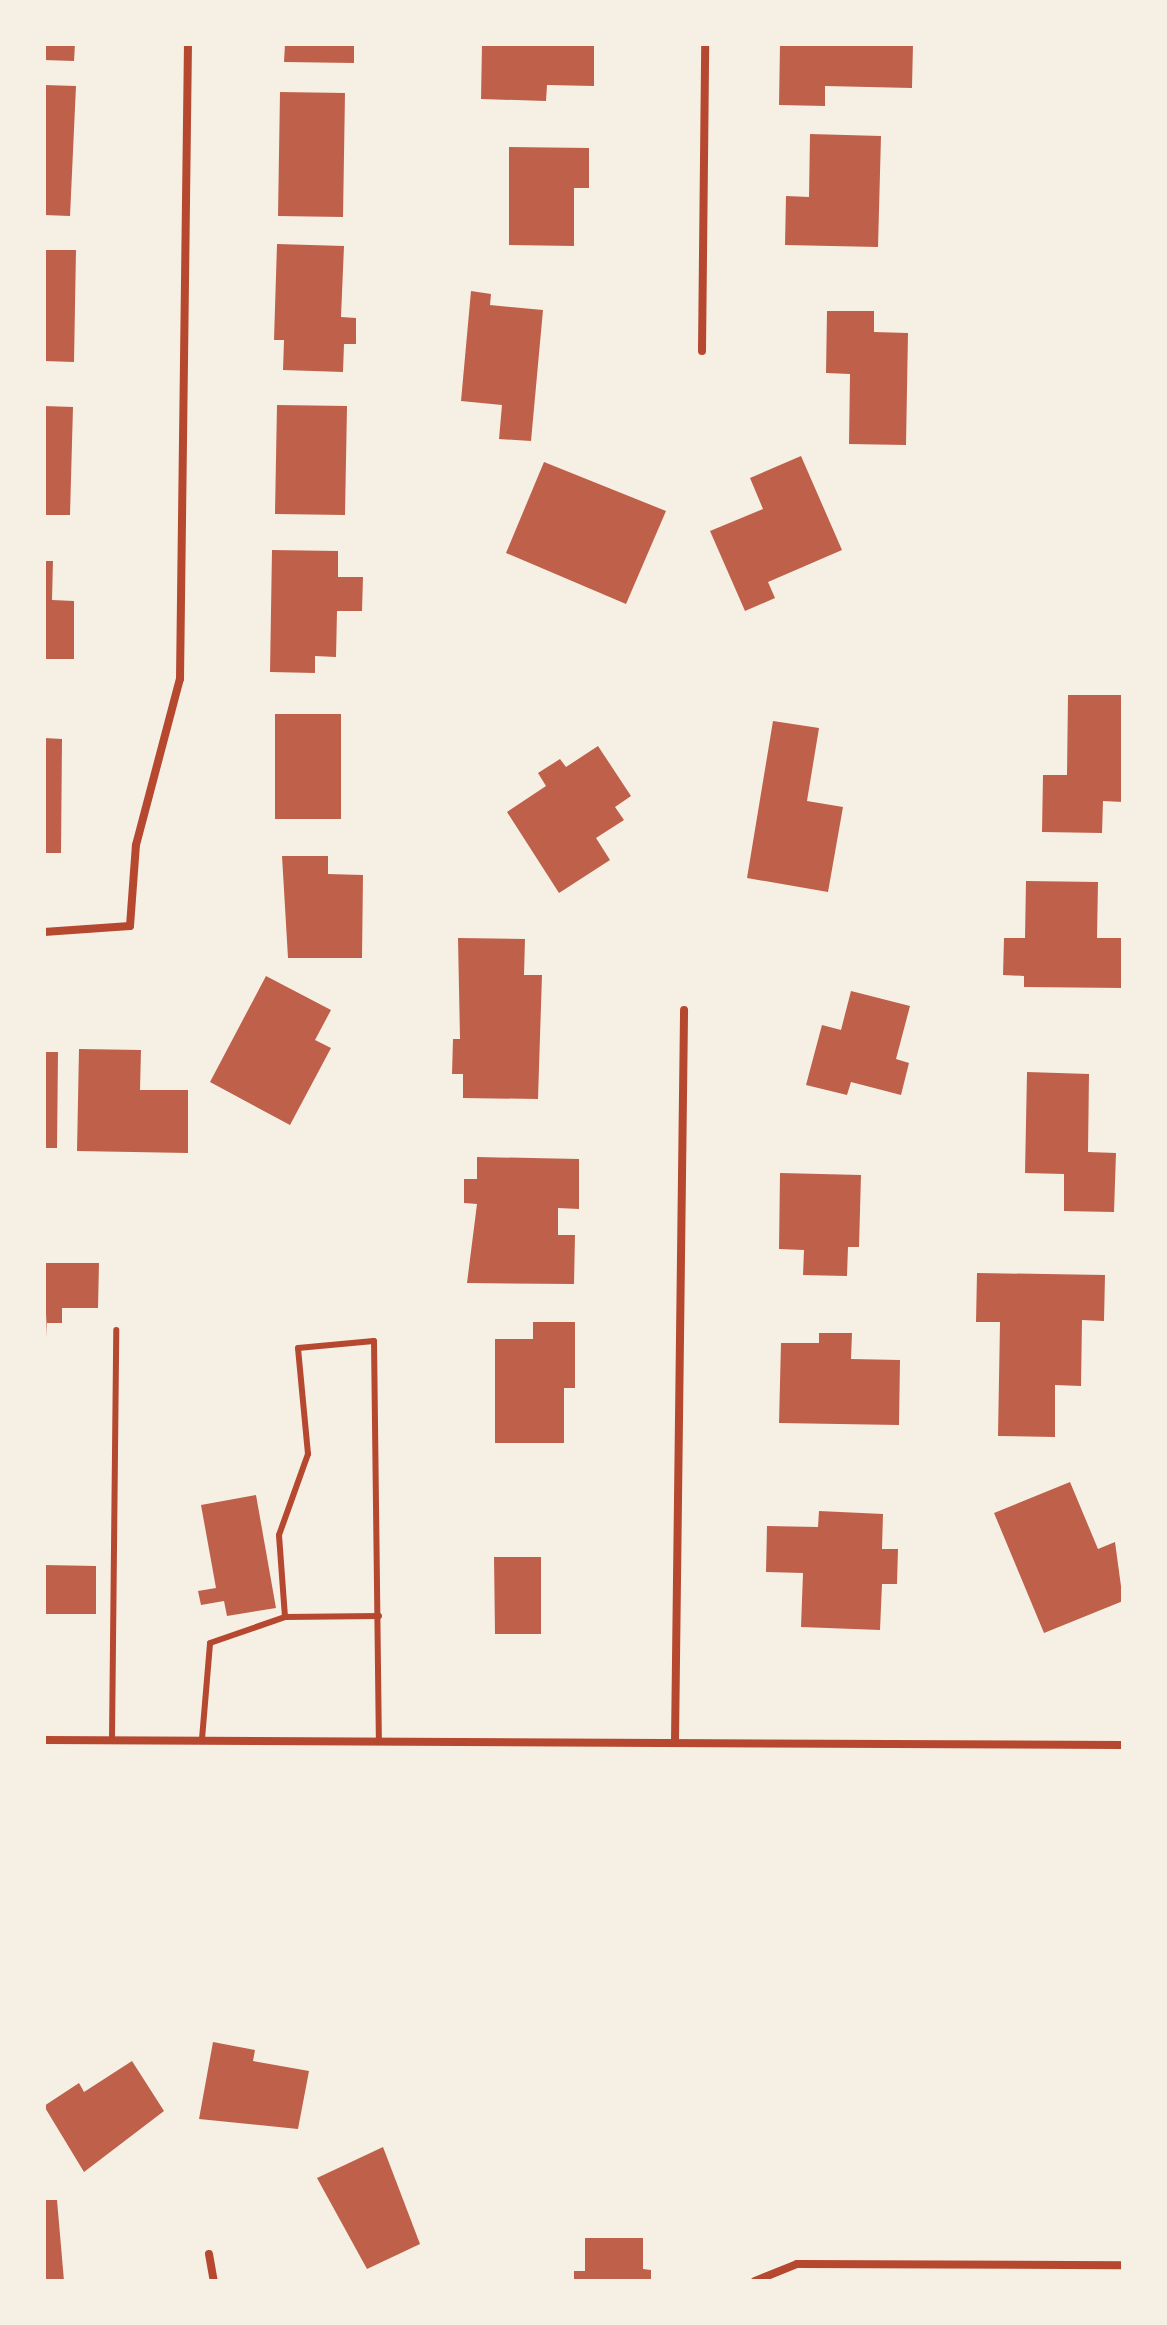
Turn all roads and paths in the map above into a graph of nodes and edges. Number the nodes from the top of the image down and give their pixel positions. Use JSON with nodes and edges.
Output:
{"nodes":[{"id":1,"x":188,"y":44,"type":"edge"},
{"id":2,"x":705,"y":44,"type":"edge"},
{"id":3,"x":702,"y":351,"type":"dead end"},
{"id":4,"x":44,"y":932,"type":"edge"},
{"id":5,"x":684,"y":1010,"type":"dead end"},
{"id":6,"x":116,"y":1330,"type":"dead end"},
{"id":7,"x":379,"y":1616,"type":"junction"},
{"id":8,"x":285,"y":1617,"type":"junction"},
{"id":9,"x":112,"y":1739,"type":"junction"},
{"id":10,"x":202,"y":1739,"type":"junction"},
{"id":11,"x":379,"y":1739,"type":"junction"},
{"id":12,"x":44,"y":1740,"type":"edge"},
{"id":13,"x":675,"y":1741,"type":"junction"},
{"id":14,"x":1123,"y":1745,"type":"edge"},
{"id":15,"x":209,"y":2254,"type":"dead end"},
{"id":16,"x":1123,"y":2265,"type":"edge"},
{"id":17,"x":214,"y":2281,"type":"edge"},
{"id":18,"x":755,"y":2281,"type":"edge"}],
"edges":[{"from":1,"to":4,"type":"street"},
{"from":2,"to":3,"type":"street"},
{"from":5,"to":13,"type":"street"},
{"from":6,"to":9,"type":"lane"},
{"from":7,"to":8,"type":"lane"},
{"from":7,"to":8,"type":"lane"},
{"from":7,"to":11,"type":"lane"},
{"from":8,"to":10,"type":"lane"},
{"from":9,"to":10,"type":"street"},
{"from":9,"to":12,"type":"street"},
{"from":10,"to":11,"type":"street"},
{"from":11,"to":13,"type":"street"},
{"from":13,"to":14,"type":"street"},
{"from":15,"to":17,"type":"street"},
{"from":16,"to":18,"type":"street"}]}
